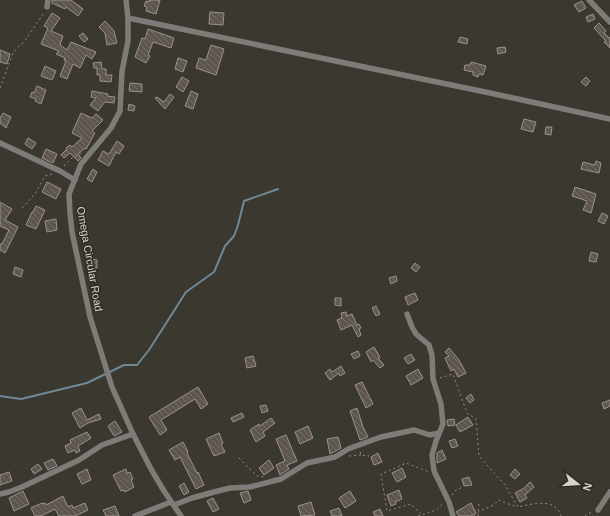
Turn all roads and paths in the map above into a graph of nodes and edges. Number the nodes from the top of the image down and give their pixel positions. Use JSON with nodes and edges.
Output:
{"nodes":[{"id":1,"x":48,"y":0,"type":"edge"},
{"id":2,"x":126,"y":0,"type":"edge"},
{"id":3,"x":589,"y":0,"type":"edge"},
{"id":4,"x":47,"y":7,"type":"joint"},
{"id":5,"x":128,"y":18,"type":"junction"},
{"id":6,"x":610,"y":22,"type":"edge"},
{"id":7,"x":0,"y":88,"type":"edge"},
{"id":8,"x":610,"y":119,"type":"edge"},
{"id":9,"x":0,"y":143,"type":"edge"},
{"id":10,"x":91,"y":153,"type":"junction"},
{"id":11,"x":60,"y":171,"type":"junction"},
{"id":12,"x":74,"y":180,"type":"junction"},
{"id":13,"x":22,"y":208,"type":"dead end"},
{"id":14,"x":407,"y":314,"type":"dead end"},
{"id":15,"x":453,"y":374,"type":"dead end"},
{"id":16,"x":439,"y":433,"type":"junction"},
{"id":17,"x":133,"y":434,"type":"junction"},
{"id":18,"x":359,"y":446,"type":"junction"},
{"id":19,"x":369,"y":456,"type":"dead end"},
{"id":20,"x":239,"y":458,"type":"dead end"},
{"id":21,"x":435,"y":474,"type":"junction"},
{"id":22,"x":269,"y":478,"type":"dead end"},
{"id":23,"x":463,"y":487,"type":"dead end"},
{"id":24,"x":610,"y":492,"type":"edge"},
{"id":25,"x":0,"y":494,"type":"edge"},
{"id":26,"x":448,"y":500,"type":"junction"},
{"id":27,"x":479,"y":503,"type":"dead end"},
{"id":28,"x":173,"y":504,"type":"junction"},
{"id":29,"x":518,"y":507,"type":"junction"},
{"id":30,"x":598,"y":510,"type":"joint"},
{"id":31,"x":478,"y":511,"type":"junction"},
{"id":32,"x":421,"y":514,"type":"junction"},
{"id":33,"x":135,"y":516,"type":"edge"},
{"id":34,"x":181,"y":516,"type":"edge"},
{"id":35,"x":418,"y":516,"type":"edge"},
{"id":36,"x":453,"y":516,"type":"edge"},
{"id":37,"x":474,"y":516,"type":"edge"},
{"id":38,"x":478,"y":516,"type":"edge"},
{"id":39,"x":561,"y":516,"type":"edge"},
{"id":40,"x":585,"y":516,"type":"edge"}],
"edges":[{"from":1,"to":4,"type":"street"},
{"from":2,"to":5,"type":"street","name":"Omega Circular Road"},
{"from":3,"to":6,"type":"street"},
{"from":4,"to":7,"type":"path"},
{"from":5,"to":8,"type":"street"},
{"from":5,"to":10,"type":"street","name":"Omega Circular Road"},
{"from":9,"to":11,"type":"street"},
{"from":10,"to":11,"type":"path"},
{"from":10,"to":12,"type":"street","name":"Omega Circular Road"},
{"from":11,"to":12,"type":"street"},
{"from":11,"to":13,"type":"path"},
{"from":12,"to":17,"type":"street","name":"Omega Circular Road"},
{"from":14,"to":16,"type":"street"},
{"from":15,"to":29,"type":"path"},
{"from":16,"to":18,"type":"street"},
{"from":16,"to":21,"type":"street"},
{"from":17,"to":25,"type":"street"},
{"from":17,"to":28,"type":"street","name":"Omega Circular Road"},
{"from":18,"to":19,"type":"path"},
{"from":18,"to":28,"type":"street"},
{"from":20,"to":22,"type":"path"},
{"from":21,"to":26,"type":"street"},
{"from":21,"to":32,"type":"path"},
{"from":23,"to":26,"type":"path"},
{"from":24,"to":30,"type":"street"},
{"from":26,"to":32,"type":"path"},
{"from":26,"to":36,"type":"street"},
{"from":27,"to":31,"type":"path"},
{"from":28,"to":33,"type":"street"},
{"from":28,"to":34,"type":"street","name":"Omega Circular Road"},
{"from":29,"to":31,"type":"path"},
{"from":29,"to":39,"type":"path"},
{"from":30,"to":40,"type":"path"},
{"from":31,"to":37,"type":"path"},
{"from":31,"to":38,"type":"path"},
{"from":32,"to":35,"type":"path"}]}
